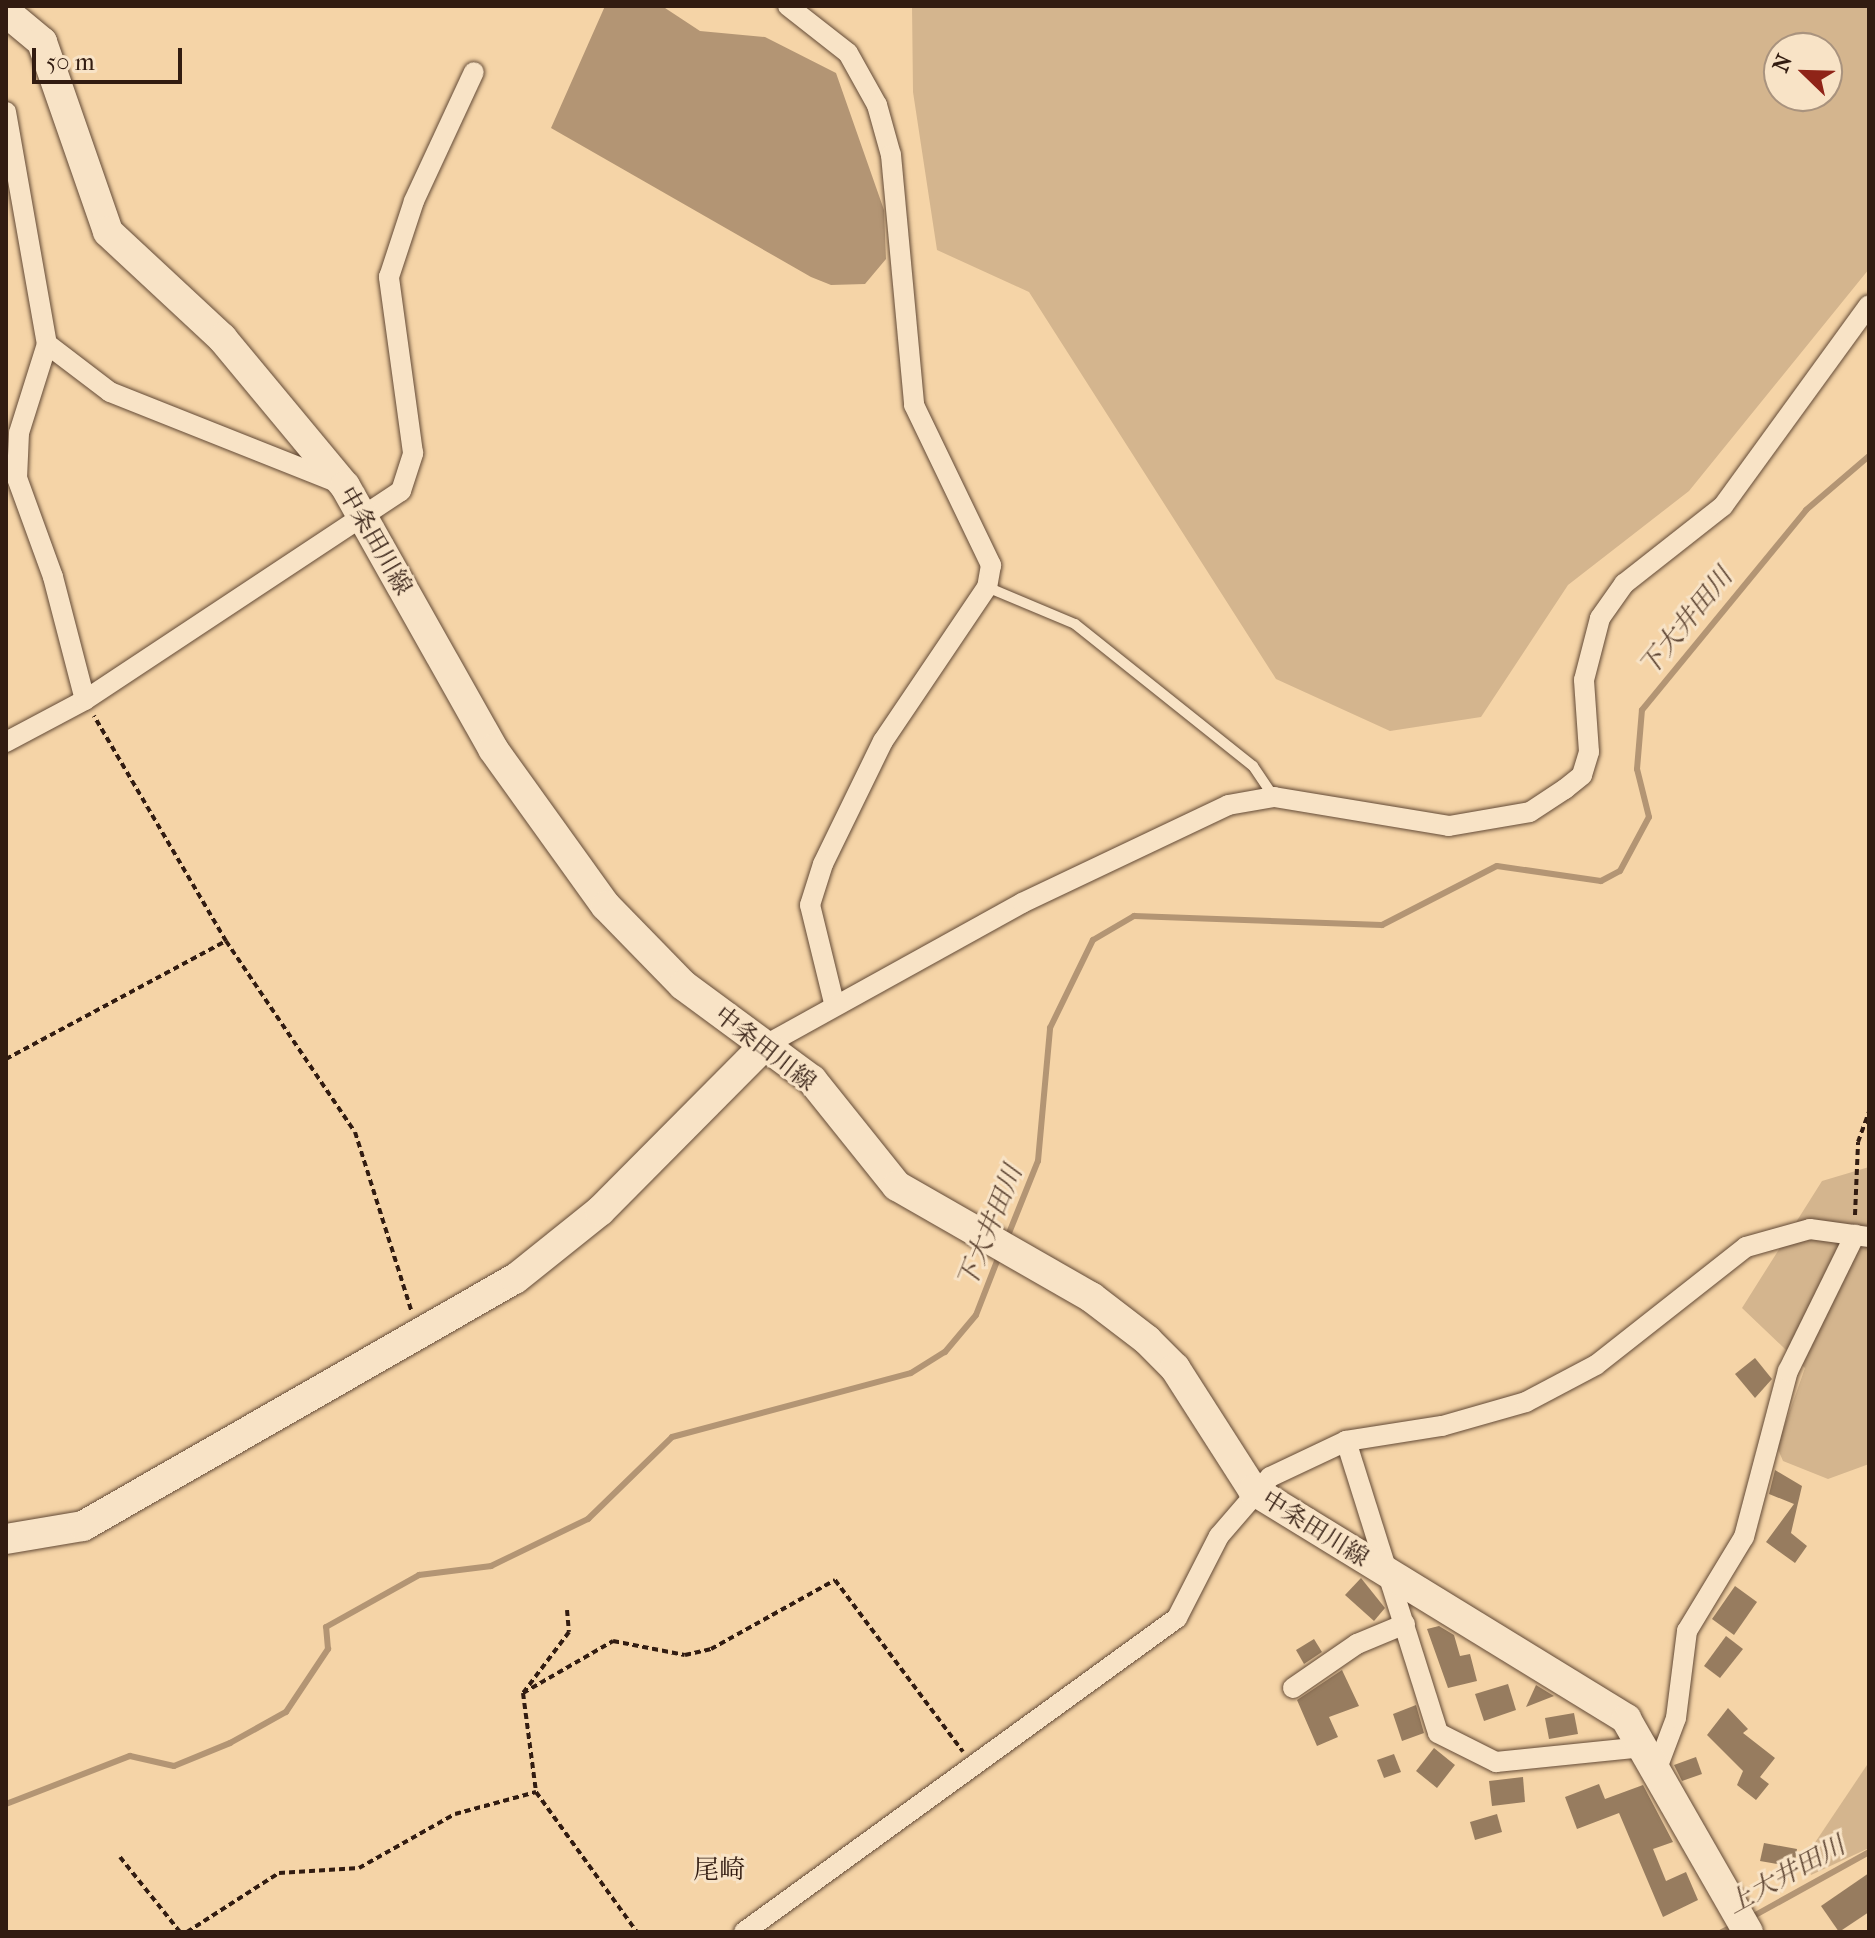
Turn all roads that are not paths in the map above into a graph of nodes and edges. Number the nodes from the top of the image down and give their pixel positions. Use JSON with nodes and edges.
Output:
{"nodes":[{"id":1,"x":788,"y":6,"type":"edge"},
{"id":2,"x":6,"y":12,"type":"edge"},
{"id":3,"x":474,"y":72,"type":"dead end"},
{"id":4,"x":6,"y":112,"type":"edge"},
{"id":5,"x":1869,"y":305,"type":"edge"},
{"id":6,"x":47,"y":344,"type":"junction"},
{"id":7,"x":345,"y":486,"type":"junction"},
{"id":8,"x":360,"y":513,"type":"junction"},
{"id":9,"x":987,"y":587,"type":"junction"},
{"id":10,"x":85,"y":700,"type":"junction"},
{"id":11,"x":6,"y":742,"type":"edge"},
{"id":12,"x":1274,"y":797,"type":"junction"},
{"id":13,"x":834,"y":1003,"type":"junction"},
{"id":14,"x":764,"y":1046,"type":"junction"},
{"id":15,"x":1862,"y":1236,"type":"edge"},
{"id":16,"x":1346,"y":1441,"type":"junction"},
{"id":17,"x":1253,"y":1490,"type":"junction"},
{"id":18,"x":6,"y":1539,"type":"edge"},
{"id":19,"x":1391,"y":1576,"type":"junction"},
{"id":20,"x":1405,"y":1624,"type":"junction"},
{"id":21,"x":1293,"y":1688,"type":"dead end"},
{"id":22,"x":1650,"y":1759,"type":"junction"},
{"id":23,"x":744,"y":1932,"type":"edge"},
{"id":24,"x":1748,"y":1932,"type":"edge"}],
"edges":[{"from":1,"to":9,"type":"street"},
{"from":2,"to":7,"type":"main road","name":"中条田川線"},
{"from":3,"to":8,"type":"street"},
{"from":4,"to":6,"type":"street"},
{"from":5,"to":12,"type":"street"},
{"from":6,"to":7,"type":"street"},
{"from":6,"to":10,"type":"street"},
{"from":7,"to":8,"type":"main road","name":"中条田川線"},
{"from":8,"to":10,"type":"street"},
{"from":8,"to":14,"type":"main road","name":"中条田川線"},
{"from":9,"to":12,"type":"lane"},
{"from":9,"to":13,"type":"street"},
{"from":10,"to":11,"type":"street"},
{"from":12,"to":13,"type":"street"},
{"from":13,"to":14,"type":"street"},
{"from":14,"to":17,"type":"main road","name":"中条田川線"},
{"from":14,"to":18,"type":"main road"},
{"from":15,"to":16,"type":"street"},
{"from":15,"to":22,"type":"street"},
{"from":16,"to":17,"type":"street"},
{"from":16,"to":19,"type":"street"},
{"from":17,"to":19,"type":"main road","name":"中条田川線"},
{"from":17,"to":23,"type":"street"},
{"from":19,"to":20,"type":"street"},
{"from":19,"to":22,"type":"main road","name":"中条田川線"},
{"from":20,"to":21,"type":"street"},
{"from":20,"to":22,"type":"street"},
{"from":22,"to":24,"type":"main road","name":"中条田川線"}]}
